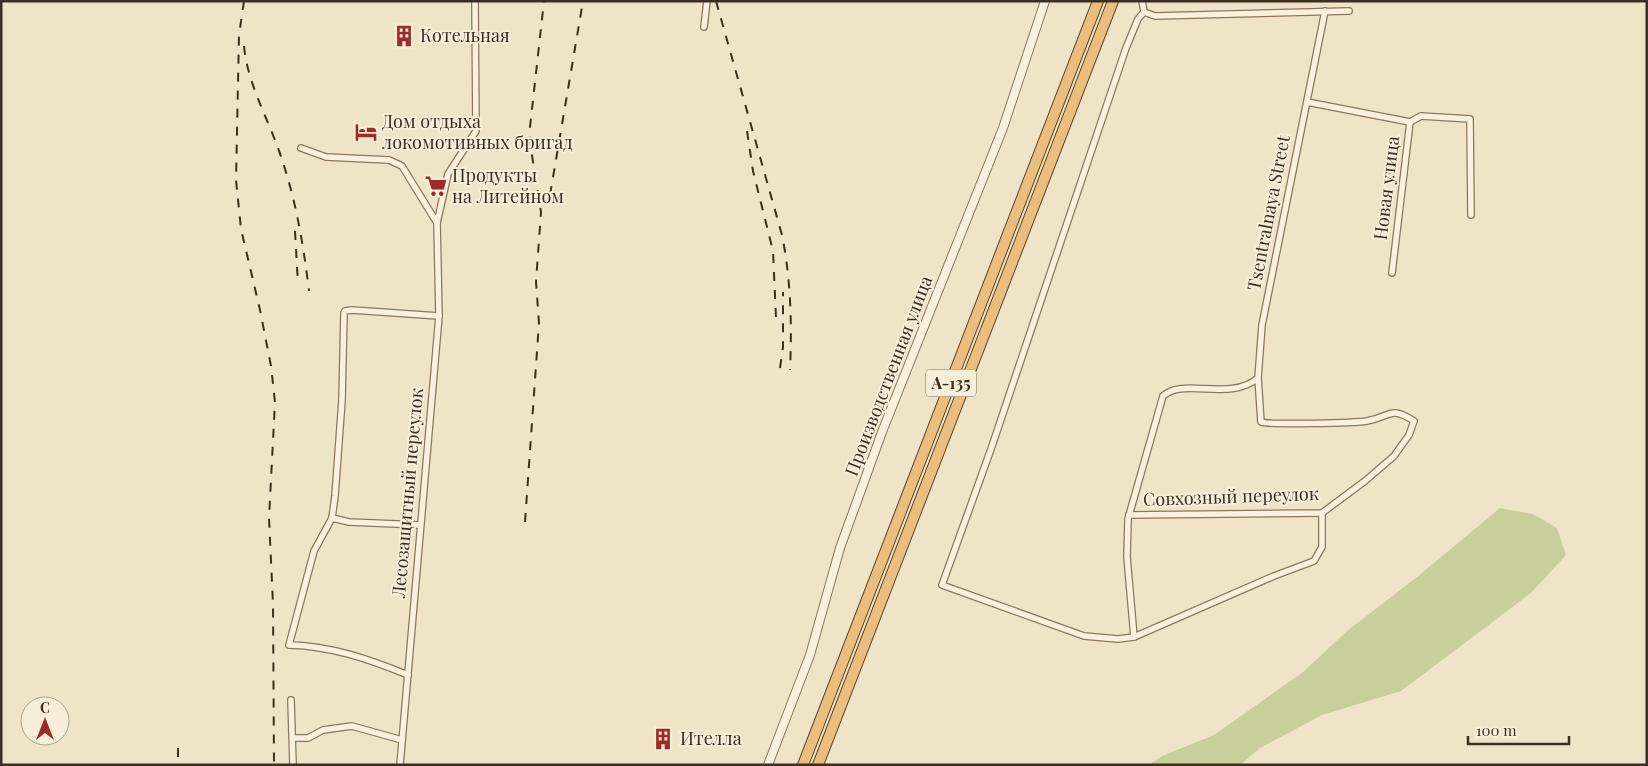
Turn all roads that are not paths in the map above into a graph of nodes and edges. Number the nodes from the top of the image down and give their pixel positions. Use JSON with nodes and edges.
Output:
{"nodes":[{"id":1,"x":475,"y":1,"type":"edge"},
{"id":2,"x":707,"y":1,"type":"edge"},
{"id":3,"x":1045,"y":1,"type":"edge"},
{"id":4,"x":1098,"y":1,"type":"edge"},
{"id":5,"x":1113,"y":1,"type":"edge"},
{"id":6,"x":1142,"y":1,"type":"edge"},
{"id":7,"x":1325,"y":11,"type":"junction"},
{"id":8,"x":1349,"y":11,"type":"dead end"},
{"id":9,"x":1144,"y":12,"type":"junction"},
{"id":10,"x":704,"y":27,"type":"dead end"},
{"id":11,"x":1307,"y":102,"type":"junction"},
{"id":12,"x":1410,"y":122,"type":"junction"},
{"id":13,"x":302,"y":148,"type":"dead end"},
{"id":14,"x":1471,"y":215,"type":"dead end"},
{"id":15,"x":437,"y":223,"type":"junction"},
{"id":16,"x":1392,"y":273,"type":"dead end"},
{"id":17,"x":439,"y":316,"type":"junction"},
{"id":18,"x":1258,"y":378,"type":"junction"},
{"id":19,"x":1414,"y":421,"type":"joint"},
{"id":20,"x":1322,"y":512,"type":"junction"},
{"id":21,"x":1129,"y":514,"type":"junction"},
{"id":22,"x":332,"y":518,"type":"junction"},
{"id":23,"x":420,"y":525,"type":"junction"},
{"id":24,"x":1134,"y":637,"type":"junction"},
{"id":25,"x":408,"y":675,"type":"junction"},
{"id":26,"x":291,"y":700,"type":"dead end"},
{"id":27,"x":293,"y":738,"type":"junction"},
{"id":28,"x":402,"y":740,"type":"junction"},
{"id":29,"x":293,"y":765,"type":"edge"},
{"id":30,"x":400,"y":765,"type":"edge"},
{"id":31,"x":768,"y":765,"type":"edge"},
{"id":32,"x":803,"y":765,"type":"edge"},
{"id":33,"x":818,"y":765,"type":"edge"}],
"edges":[{"from":1,"to":15,"type":"street","name":"Лесозащитный переулок"},
{"from":2,"to":10,"type":"street"},
{"from":3,"to":31,"type":"street","name":"Производственная улица"},
{"from":4,"to":32,"type":"highway","number":"А-135"},
{"from":5,"to":33,"type":"highway","number":"А-135"},
{"from":6,"to":9,"type":"street"},
{"from":7,"to":8,"type":"street"},
{"from":7,"to":9,"type":"street"},
{"from":7,"to":11,"type":"street","name":"Tsentralnaya Street"},
{"from":9,"to":24,"type":"street"},
{"from":11,"to":12,"type":"street","name":"Новая улица"},
{"from":11,"to":18,"type":"street","name":"Tsentralnaya Street"},
{"from":12,"to":14,"type":"street"},
{"from":12,"to":16,"type":"street","name":"Новая улица"},
{"from":13,"to":15,"type":"street"},
{"from":15,"to":17,"type":"street","name":"Лесозащитный переулок"},
{"from":17,"to":22,"type":"street"},
{"from":17,"to":23,"type":"street","name":"Лесозащитный переулок"},
{"from":18,"to":19,"type":"street","name":"Tsentralnaya Street"},
{"from":18,"to":21,"type":"street"},
{"from":19,"to":20,"type":"street","name":"Совхозный переулок"},
{"from":20,"to":21,"type":"street","name":"Совхозный переулок"},
{"from":20,"to":24,"type":"street"},
{"from":21,"to":24,"type":"street"},
{"from":22,"to":23,"type":"street"},
{"from":22,"to":25,"type":"street"},
{"from":23,"to":25,"type":"street","name":"Лесозащитный переулок"},
{"from":25,"to":28,"type":"street","name":"Лесозащитный переулок"},
{"from":26,"to":27,"type":"street"},
{"from":27,"to":28,"type":"street"},
{"from":27,"to":29,"type":"street"},
{"from":28,"to":30,"type":"street","name":"Лесозащитный переулок"}]}
